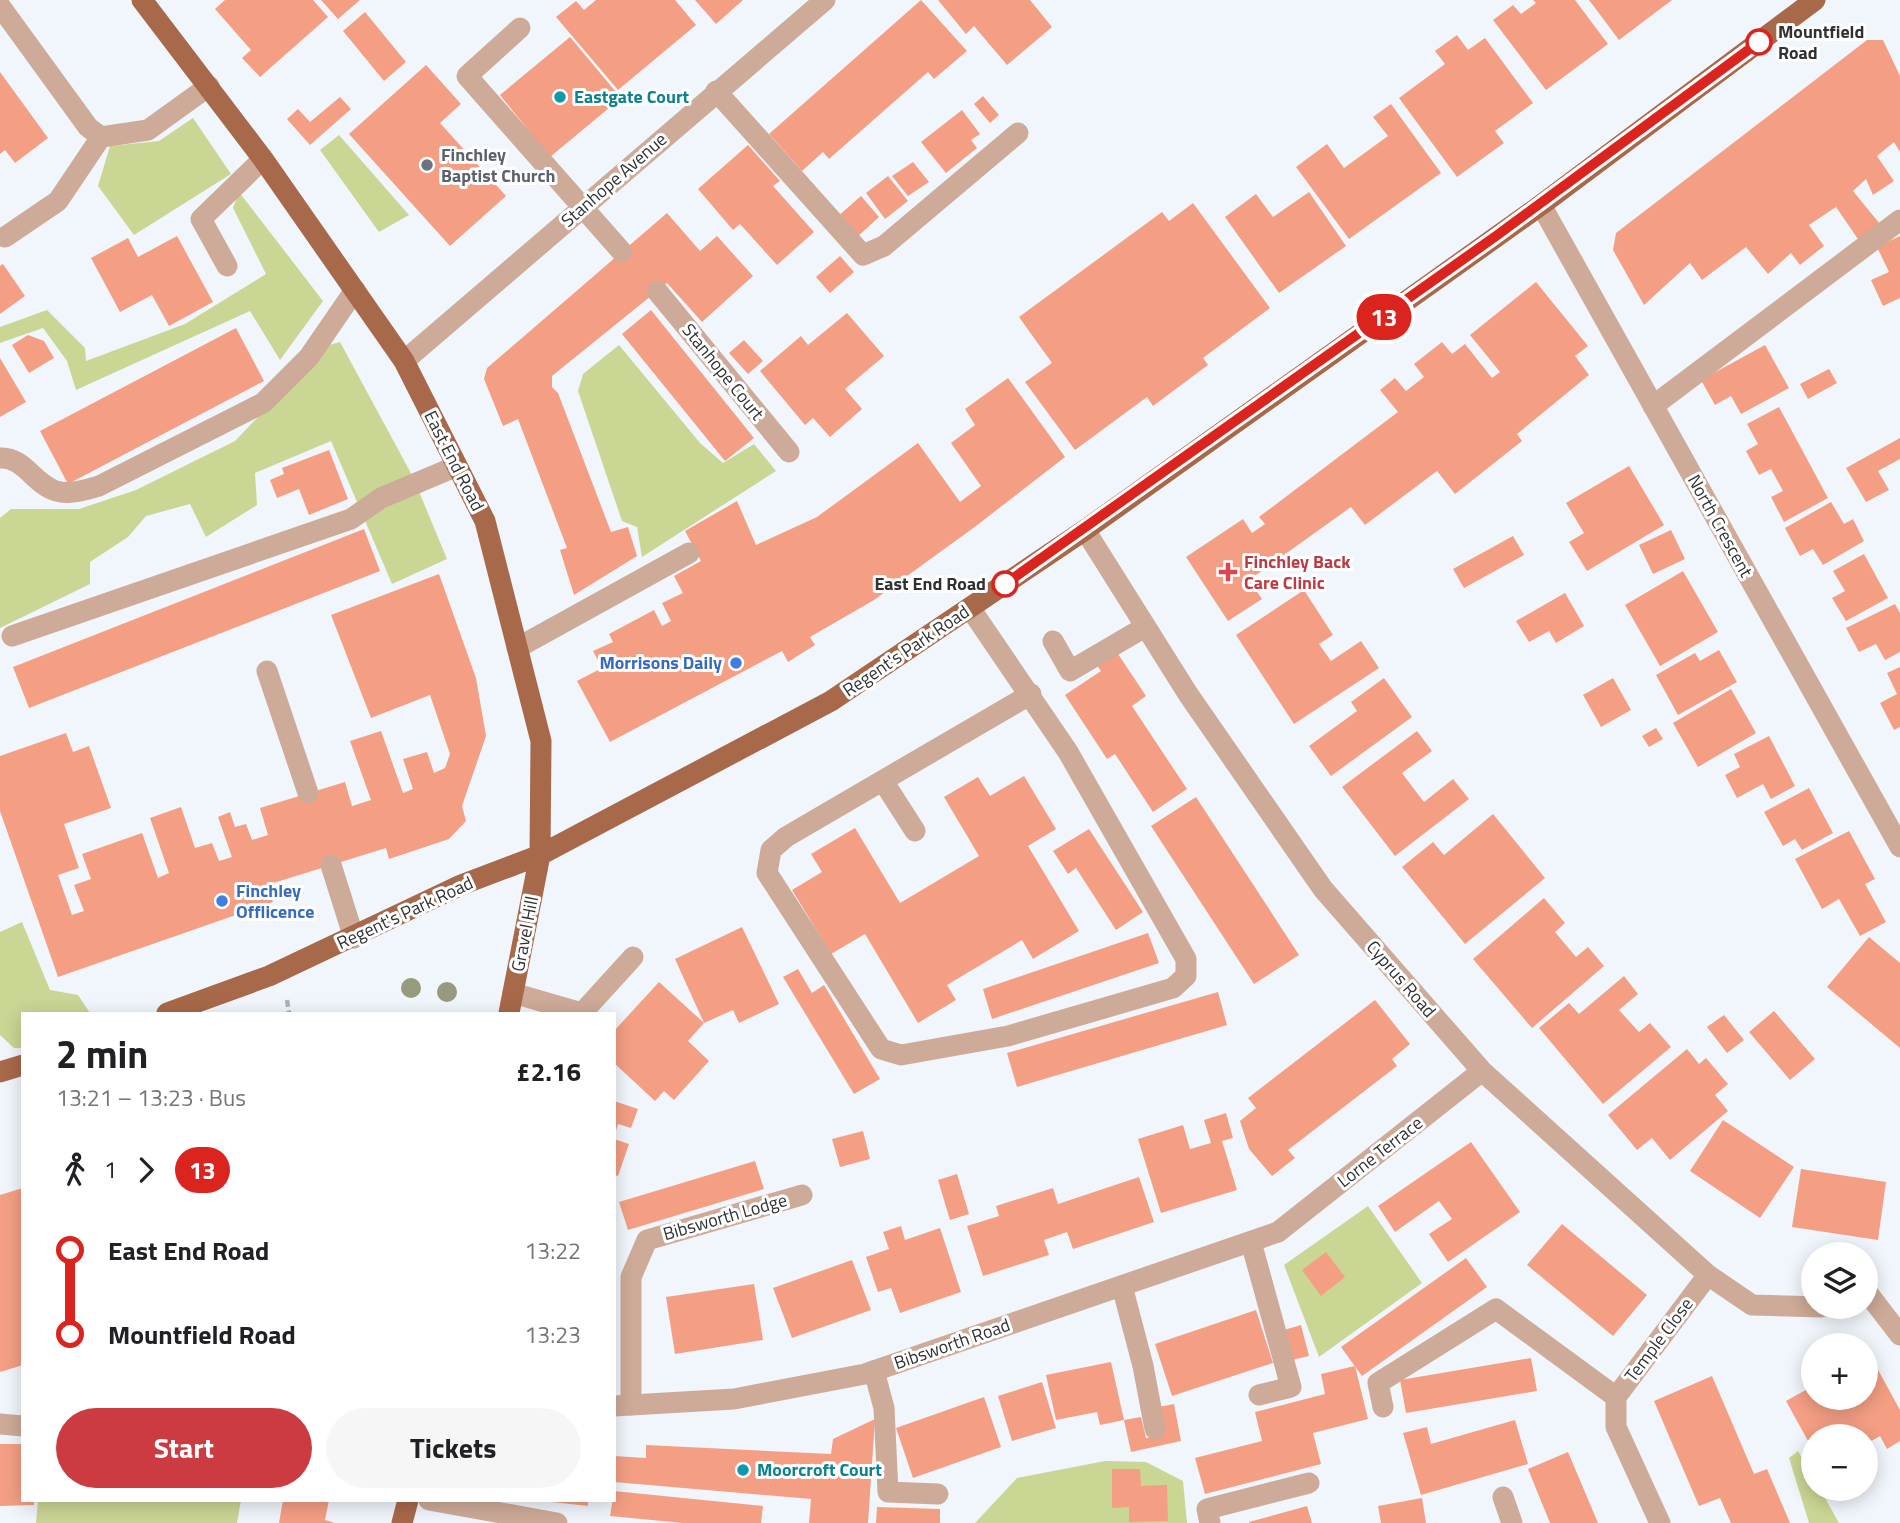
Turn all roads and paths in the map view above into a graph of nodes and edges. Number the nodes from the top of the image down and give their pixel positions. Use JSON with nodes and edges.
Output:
{"nodes":[{"id":1,"x":142,"y":0,"type":"edge"},
{"id":2,"x":825,"y":0,"type":"edge"},
{"id":3,"x":1815,"y":0,"type":"edge"},
{"id":4,"x":0,"y":6,"type":"edge"},
{"id":5,"x":520,"y":28,"type":"dead end"},
{"id":6,"x":209,"y":86,"type":"junction"},
{"id":7,"x":716,"y":91,"type":"junction"},
{"id":8,"x":1018,"y":133,"type":"dead end"},
{"id":9,"x":101,"y":137,"type":"junction"},
{"id":10,"x":263,"y":159,"type":"junction"},
{"id":11,"x":1541,"y":205,"type":"junction"},
{"id":12,"x":583,"y":206,"type":"junction"},
{"id":13,"x":1900,"y":220,"type":"edge"},
{"id":14,"x":5,"y":237,"type":"dead end"},
{"id":15,"x":622,"y":252,"type":"dead end"},
{"id":16,"x":227,"y":266,"type":"dead end"},
{"id":17,"x":355,"y":290,"type":"junction"},
{"id":18,"x":657,"y":291,"type":"dead end"},
{"id":19,"x":404,"y":361,"type":"junction"},
{"id":20,"x":1653,"y":406,"type":"junction"},
{"id":21,"x":789,"y":452,"type":"dead end"},
{"id":22,"x":0,"y":458,"type":"edge"},
{"id":23,"x":457,"y":466,"type":"junction"},
{"id":24,"x":1085,"y":530,"type":"junction"},
{"id":25,"x":689,"y":553,"type":"dead end"},
{"id":26,"x":970,"y":608,"type":"junction"},
{"id":27,"x":1145,"y":627,"type":"junction"},
{"id":28,"x":12,"y":636,"type":"dead end"},
{"id":29,"x":1053,"y":641,"type":"dead end"},
{"id":30,"x":517,"y":648,"type":"junction"},
{"id":31,"x":267,"y":671,"type":"dead end"},
{"id":32,"x":1031,"y":694,"type":"junction"},
{"id":33,"x":883,"y":781,"type":"junction"},
{"id":34,"x":308,"y":793,"type":"dead end"},
{"id":35,"x":915,"y":831,"type":"dead end"},
{"id":36,"x":1900,"y":848,"type":"edge"},
{"id":37,"x":540,"y":855,"type":"junction"},
{"id":38,"x":331,"y":865,"type":"dead end"},
{"id":39,"x":354,"y":938,"type":"junction"},
{"id":40,"x":633,"y":957,"type":"dead end"},
{"id":41,"x":511,"y":1003,"type":"edge"},
{"id":42,"x":170,"y":1012,"type":"edge"},
{"id":43,"x":575,"y":1012,"type":"edge"},
{"id":44,"x":583,"y":1012,"type":"edge"},
{"id":45,"x":21,"y":1066,"type":"edge"},
{"id":46,"x":1482,"y":1071,"type":"junction"},
{"id":47,"x":0,"y":1072,"type":"edge"},
{"id":48,"x":802,"y":1195,"type":"dead end"},
{"id":49,"x":1278,"y":1232,"type":"joint"},
{"id":50,"x":1251,"y":1241,"type":"junction"},
{"id":51,"x":1708,"y":1275,"type":"junction"},
{"id":52,"x":1122,"y":1286,"type":"junction"},
{"id":53,"x":1801,"y":1306,"type":"edge"},
{"id":54,"x":1878,"y":1306,"type":"edge"},
{"id":55,"x":1900,"y":1335,"type":"edge"},
{"id":56,"x":874,"y":1371,"type":"junction"},
{"id":57,"x":1259,"y":1395,"type":"dead end"},
{"id":58,"x":1616,"y":1397,"type":"junction"},
{"id":59,"x":622,"y":1405,"type":"edge"},
{"id":60,"x":1383,"y":1407,"type":"dead end"},
{"id":61,"x":0,"y":1424,"type":"edge"},
{"id":62,"x":21,"y":1426,"type":"edge"},
{"id":63,"x":1155,"y":1429,"type":"dead end"},
{"id":64,"x":1309,"y":1483,"type":"dead end"},
{"id":65,"x":938,"y":1493,"type":"dead end"},
{"id":66,"x":1503,"y":1497,"type":"dead end"},
{"id":67,"x":407,"y":1502,"type":"edge"},
{"id":68,"x":440,"y":1502,"type":"edge"},
{"id":69,"x":402,"y":1523,"type":"edge"},
{"id":70,"x":557,"y":1523,"type":"edge"},
{"id":71,"x":1210,"y":1523,"type":"edge"},
{"id":72,"x":1513,"y":1523,"type":"edge"},
{"id":73,"x":1660,"y":1523,"type":"edge"}],
"edges":[{"from":1,"to":6,"type":"main road","name":"East End Road"},
{"from":2,"to":7,"type":"street","name":"Stanhope Avenue"},
{"from":3,"to":11,"type":"main road","name":"Regent's Park Road"},
{"from":4,"to":9,"type":"street"},
{"from":5,"to":12,"type":"street"},
{"from":6,"to":9,"type":"street"},
{"from":6,"to":10,"type":"main road","name":"East End Road"},
{"from":7,"to":8,"type":"street"},
{"from":7,"to":12,"type":"street","name":"Stanhope Avenue"},
{"from":9,"to":14,"type":"street"},
{"from":10,"to":16,"type":"street"},
{"from":10,"to":17,"type":"main road","name":"East End Road"},
{"from":11,"to":20,"type":"street","name":"North Crescent"},
{"from":11,"to":24,"type":"main road","name":"Regent's Park Road"},
{"from":12,"to":15,"type":"street"},
{"from":12,"to":19,"type":"street","name":"Stanhope Avenue"},
{"from":13,"to":20,"type":"street"},
{"from":17,"to":19,"type":"main road","name":"East End Road"},
{"from":17,"to":22,"type":"street"},
{"from":18,"to":21,"type":"street","name":"Stanhope Court"},
{"from":19,"to":23,"type":"main road","name":"East End Road"},
{"from":20,"to":36,"type":"street","name":"North Crescent"},
{"from":23,"to":28,"type":"street"},
{"from":23,"to":30,"type":"main road","name":"East End Road"},
{"from":24,"to":26,"type":"main road","name":"Regent's Park Road"},
{"from":24,"to":27,"type":"street","name":"Cyprus Road"},
{"from":25,"to":30,"type":"street"},
{"from":26,"to":32,"type":"street"},
{"from":26,"to":37,"type":"main road","name":"Regent's Park Road"},
{"from":27,"to":29,"type":"street"},
{"from":27,"to":46,"type":"street","name":"Cyprus Road"},
{"from":30,"to":37,"type":"main road","name":"East End Road"},
{"from":31,"to":34,"type":"street"},
{"from":32,"to":33,"type":"street"},
{"from":32,"to":33,"type":"street"},
{"from":33,"to":35,"type":"street"},
{"from":37,"to":39,"type":"main road","name":"Regent's Park Road"},
{"from":37,"to":41,"type":"main road","name":"Gravel Hill"},
{"from":38,"to":39,"type":"street"},
{"from":39,"to":42,"type":"main road","name":"Regent's Park Road"},
{"from":40,"to":44,"type":"street"},
{"from":41,"to":43,"type":"street"},
{"from":45,"to":47,"type":"main road"},
{"from":46,"to":49,"type":"street","name":"Lorne Terrace"},
{"from":46,"to":51,"type":"street","name":"Cyprus Road"},
{"from":48,"to":59,"type":"street","name":"Bibsworth Lodge"},
{"from":49,"to":50,"type":"street","name":"Bibsworth Road"},
{"from":50,"to":52,"type":"street","name":"Bibsworth Road"},
{"from":50,"to":57,"type":"street"},
{"from":51,"to":53,"type":"street","name":"Cyprus Road"},
{"from":51,"to":58,"type":"street","name":"Temple Close"},
{"from":52,"to":56,"type":"street","name":"Bibsworth Road"},
{"from":52,"to":63,"type":"street"},
{"from":54,"to":55,"type":"street"},
{"from":56,"to":59,"type":"street","name":"Bibsworth Road"},
{"from":56,"to":65,"type":"street"},
{"from":58,"to":60,"type":"street"},
{"from":58,"to":73,"type":"street","name":"Temple Close"},
{"from":61,"to":62,"type":"street"},
{"from":64,"to":71,"type":"street"},
{"from":66,"to":72,"type":"street"},
{"from":67,"to":69,"type":"main road"},
{"from":68,"to":70,"type":"street"}]}
